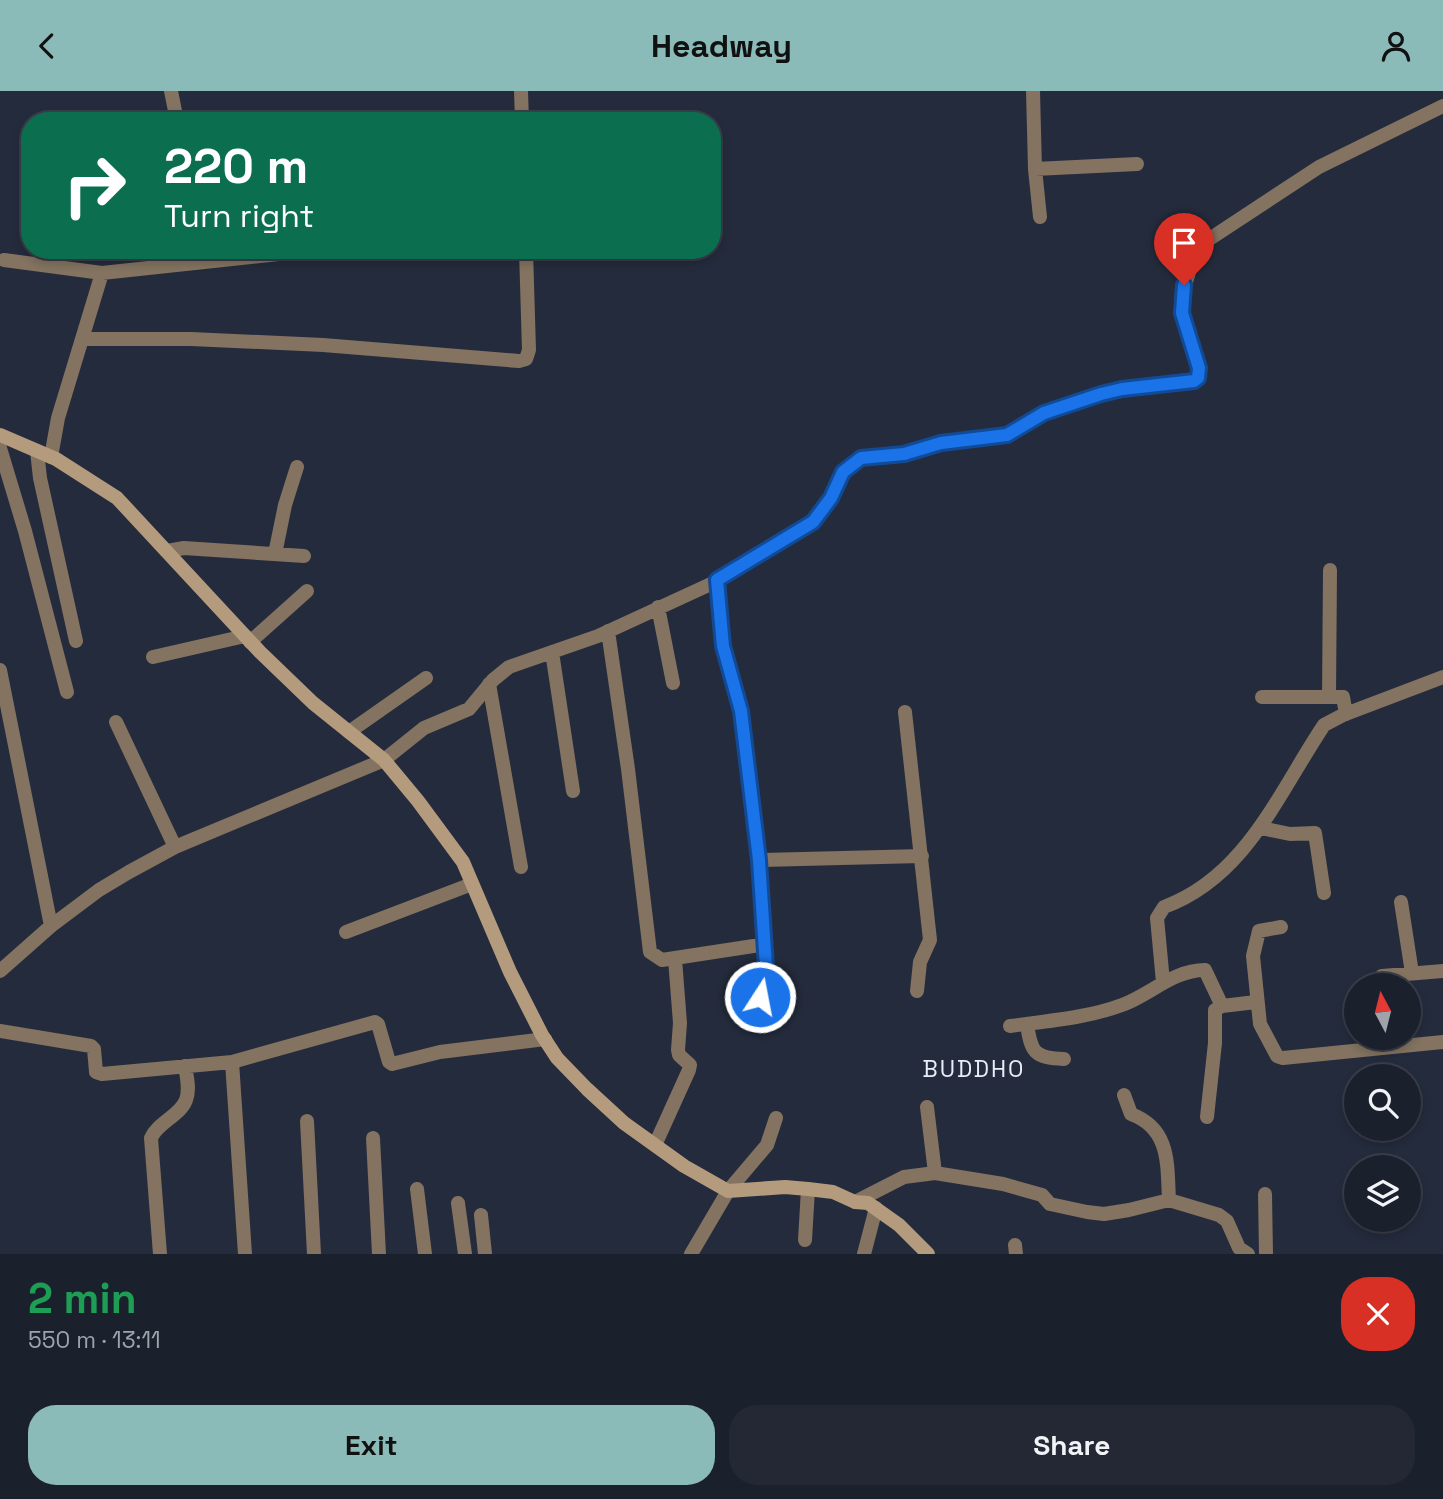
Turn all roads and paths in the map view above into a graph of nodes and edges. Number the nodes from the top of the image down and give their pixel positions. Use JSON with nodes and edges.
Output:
{"nodes":[{"id":1,"x":171,"y":91,"type":"edge"},
{"id":2,"x":521,"y":91,"type":"edge"},
{"id":3,"x":1033,"y":91,"type":"edge"},
{"id":4,"x":1443,"y":106,"type":"edge"},
{"id":5,"x":175,"y":112,"type":"edge"},
{"id":6,"x":522,"y":112,"type":"edge"},
{"id":7,"x":1137,"y":164,"type":"dead end"},
{"id":8,"x":1035,"y":169,"type":"junction"},
{"id":9,"x":1040,"y":217,"type":"dead end"},
{"id":10,"x":202,"y":259,"type":"edge"},
{"id":11,"x":526,"y":259,"type":"edge"},
{"id":12,"x":4,"y":260,"type":"dead end"},
{"id":13,"x":102,"y":273,"type":"junction"},
{"id":14,"x":83,"y":339,"type":"junction"},
{"id":15,"x":0,"y":435,"type":"edge"},
{"id":16,"x":0,"y":448,"type":"edge"},
{"id":17,"x":44,"y":454,"type":"junction"},
{"id":18,"x":297,"y":467,"type":"dead end"},
{"id":19,"x":167,"y":551,"type":"junction"},
{"id":20,"x":275,"y":554,"type":"junction"},
{"id":21,"x":304,"y":556,"type":"dead end"},
{"id":22,"x":1330,"y":570,"type":"dead end"},
{"id":23,"x":717,"y":580,"type":"junction"},
{"id":24,"x":307,"y":591,"type":"dead end"},
{"id":25,"x":658,"y":607,"type":"junction"},
{"id":26,"x":608,"y":631,"type":"junction"},
{"id":27,"x":247,"y":639,"type":"junction"},
{"id":28,"x":76,"y":641,"type":"dead end"},
{"id":29,"x":552,"y":652,"type":"junction"},
{"id":30,"x":153,"y":657,"type":"dead end"},
{"id":31,"x":0,"y":670,"type":"edge"},
{"id":32,"x":1443,"y":677,"type":"edge"},
{"id":33,"x":426,"y":678,"type":"dead end"},
{"id":34,"x":673,"y":683,"type":"dead end"},
{"id":35,"x":489,"y":684,"type":"junction"},
{"id":36,"x":67,"y":692,"type":"dead end"},
{"id":37,"x":1329,"y":697,"type":"junction"},
{"id":38,"x":1262,"y":698,"type":"dead end"},
{"id":39,"x":905,"y":712,"type":"dead end"},
{"id":40,"x":1346,"y":714,"type":"junction"},
{"id":41,"x":116,"y":722,"type":"dead end"},
{"id":42,"x":349,"y":732,"type":"junction"},
{"id":43,"x":384,"y":760,"type":"junction"},
{"id":44,"x":573,"y":792,"type":"dead end"},
{"id":45,"x":1261,"y":828,"type":"junction"},
{"id":46,"x":175,"y":847,"type":"junction"},
{"id":47,"x":922,"y":856,"type":"junction"},
{"id":48,"x":759,"y":860,"type":"junction"},
{"id":49,"x":521,"y":867,"type":"dead end"},
{"id":50,"x":472,"y":884,"type":"junction"},
{"id":51,"x":1324,"y":893,"type":"dead end"},
{"id":52,"x":1401,"y":902,"type":"dead end"},
{"id":53,"x":51,"y":926,"type":"junction"},
{"id":54,"x":1281,"y":927,"type":"dead end"},
{"id":55,"x":346,"y":932,"type":"dead end"},
{"id":56,"x":766,"y":944,"type":"junction"},
{"id":57,"x":675,"y":959,"type":"junction"},
{"id":58,"x":0,"y":971,"type":"edge"},
{"id":59,"x":1443,"y":971,"type":"edge"},
{"id":60,"x":1412,"y":973,"type":"joint"},
{"id":61,"x":1163,"y":982,"type":"junction"},
{"id":62,"x":918,"y":991,"type":"dead end"},
{"id":63,"x":760,"y":997,"type":"dead end"},
{"id":64,"x":1256,"y":1002,"type":"junction"},
{"id":65,"x":1222,"y":1006,"type":"junction"},
{"id":66,"x":1027,"y":1024,"type":"junction"},
{"id":67,"x":1010,"y":1026,"type":"dead end"},
{"id":68,"x":0,"y":1031,"type":"edge"},
{"id":69,"x":545,"y":1039,"type":"junction"},
{"id":70,"x":1421,"y":1042,"type":"edge"},
{"id":71,"x":1443,"y":1042,"type":"edge"},
{"id":72,"x":1344,"y":1049,"type":"edge"},
{"id":73,"x":1064,"y":1059,"type":"dead end"},
{"id":74,"x":232,"y":1062,"type":"junction"},
{"id":75,"x":185,"y":1066,"type":"junction"},
{"id":76,"x":1124,"y":1095,"type":"dead end"},
{"id":77,"x":927,"y":1107,"type":"dead end"},
{"id":78,"x":1207,"y":1117,"type":"dead end"},
{"id":79,"x":776,"y":1118,"type":"dead end"},
{"id":80,"x":307,"y":1121,"type":"dead end"},
{"id":81,"x":373,"y":1138,"type":"dead end"},
{"id":82,"x":655,"y":1145,"type":"junction"},
{"id":83,"x":935,"y":1173,"type":"junction"},
{"id":84,"x":417,"y":1189,"type":"dead end"},
{"id":85,"x":807,"y":1189,"type":"junction"},
{"id":86,"x":728,"y":1191,"type":"junction"},
{"id":87,"x":1265,"y":1194,"type":"dead end"},
{"id":88,"x":1169,"y":1200,"type":"junction"},
{"id":89,"x":855,"y":1202,"type":"junction"},
{"id":90,"x":458,"y":1203,"type":"dead end"},
{"id":91,"x":876,"y":1208,"type":"junction"},
{"id":92,"x":481,"y":1215,"type":"dead end"},
{"id":93,"x":805,"y":1240,"type":"dead end"},
{"id":94,"x":160,"y":1254,"type":"edge"},
{"id":95,"x":245,"y":1254,"type":"edge"},
{"id":96,"x":314,"y":1254,"type":"edge"},
{"id":97,"x":379,"y":1254,"type":"edge"},
{"id":98,"x":425,"y":1254,"type":"edge"},
{"id":99,"x":465,"y":1254,"type":"edge"},
{"id":100,"x":485,"y":1254,"type":"edge"},
{"id":101,"x":691,"y":1254,"type":"edge"},
{"id":102,"x":864,"y":1254,"type":"edge"},
{"id":103,"x":928,"y":1254,"type":"edge"},
{"id":104,"x":1248,"y":1254,"type":"edge"},
{"id":105,"x":1266,"y":1254,"type":"edge"}],
"edges":[{"from":1,"to":5,"type":"street"},
{"from":2,"to":6,"type":"street"},
{"from":3,"to":8,"type":"street"},
{"from":4,"to":23,"type":"street"},
{"from":7,"to":8,"type":"street"},
{"from":8,"to":9,"type":"street"},
{"from":10,"to":13,"type":"street"},
{"from":11,"to":14,"type":"street"},
{"from":12,"to":13,"type":"street"},
{"from":13,"to":14,"type":"street"},
{"from":14,"to":17,"type":"street"},
{"from":15,"to":17,"type":"street"},
{"from":16,"to":36,"type":"street"},
{"from":17,"to":19,"type":"street"},
{"from":17,"to":28,"type":"street"},
{"from":18,"to":20,"type":"street"},
{"from":19,"to":20,"type":"street"},
{"from":19,"to":27,"type":"street"},
{"from":20,"to":21,"type":"street"},
{"from":22,"to":37,"type":"street"},
{"from":23,"to":25,"type":"street"},
{"from":23,"to":48,"type":"street"},
{"from":24,"to":27,"type":"street"},
{"from":25,"to":26,"type":"street"},
{"from":25,"to":34,"type":"street"},
{"from":26,"to":29,"type":"street"},
{"from":26,"to":57,"type":"street"},
{"from":27,"to":30,"type":"street"},
{"from":27,"to":42,"type":"street"},
{"from":29,"to":35,"type":"street"},
{"from":29,"to":44,"type":"street"},
{"from":31,"to":53,"type":"street"},
{"from":32,"to":40,"type":"street"},
{"from":33,"to":42,"type":"street"},
{"from":35,"to":43,"type":"street"},
{"from":35,"to":49,"type":"street"},
{"from":37,"to":38,"type":"street"},
{"from":37,"to":40,"type":"street"},
{"from":39,"to":47,"type":"street"},
{"from":40,"to":45,"type":"street"},
{"from":41,"to":46,"type":"street"},
{"from":42,"to":43,"type":"street"},
{"from":43,"to":46,"type":"street"},
{"from":43,"to":50,"type":"street"},
{"from":45,"to":51,"type":"street"},
{"from":45,"to":61,"type":"street"},
{"from":46,"to":53,"type":"street"},
{"from":47,"to":48,"type":"street"},
{"from":47,"to":62,"type":"street"},
{"from":48,"to":56,"type":"street"},
{"from":50,"to":55,"type":"street"},
{"from":50,"to":69,"type":"street"},
{"from":52,"to":60,"type":"street"},
{"from":53,"to":58,"type":"street"},
{"from":54,"to":64,"type":"street"},
{"from":56,"to":57,"type":"street"},
{"from":56,"to":63,"type":"street"},
{"from":57,"to":82,"type":"street"},
{"from":59,"to":60,"type":"street"},
{"from":61,"to":65,"type":"street"},
{"from":61,"to":66,"type":"street"},
{"from":64,"to":65,"type":"street"},
{"from":64,"to":72,"type":"street"},
{"from":65,"to":78,"type":"street"},
{"from":66,"to":67,"type":"street"},
{"from":66,"to":73,"type":"street"},
{"from":68,"to":75,"type":"street"},
{"from":69,"to":74,"type":"street"},
{"from":69,"to":82,"type":"street"},
{"from":70,"to":71,"type":"street"},
{"from":74,"to":75,"type":"street"},
{"from":74,"to":95,"type":"street"},
{"from":75,"to":94,"type":"street"},
{"from":76,"to":88,"type":"street"},
{"from":77,"to":83,"type":"street"},
{"from":79,"to":86,"type":"street"},
{"from":80,"to":96,"type":"street"},
{"from":81,"to":97,"type":"street"},
{"from":82,"to":86,"type":"street"},
{"from":83,"to":88,"type":"street"},
{"from":83,"to":89,"type":"street"},
{"from":84,"to":98,"type":"street"},
{"from":85,"to":86,"type":"street"},
{"from":85,"to":89,"type":"street"},
{"from":85,"to":93,"type":"street"},
{"from":86,"to":101,"type":"street"},
{"from":87,"to":105,"type":"street"},
{"from":88,"to":104,"type":"street"},
{"from":89,"to":91,"type":"street"},
{"from":90,"to":99,"type":"street"},
{"from":91,"to":102,"type":"street"},
{"from":91,"to":103,"type":"street"},
{"from":92,"to":100,"type":"street"}]}
